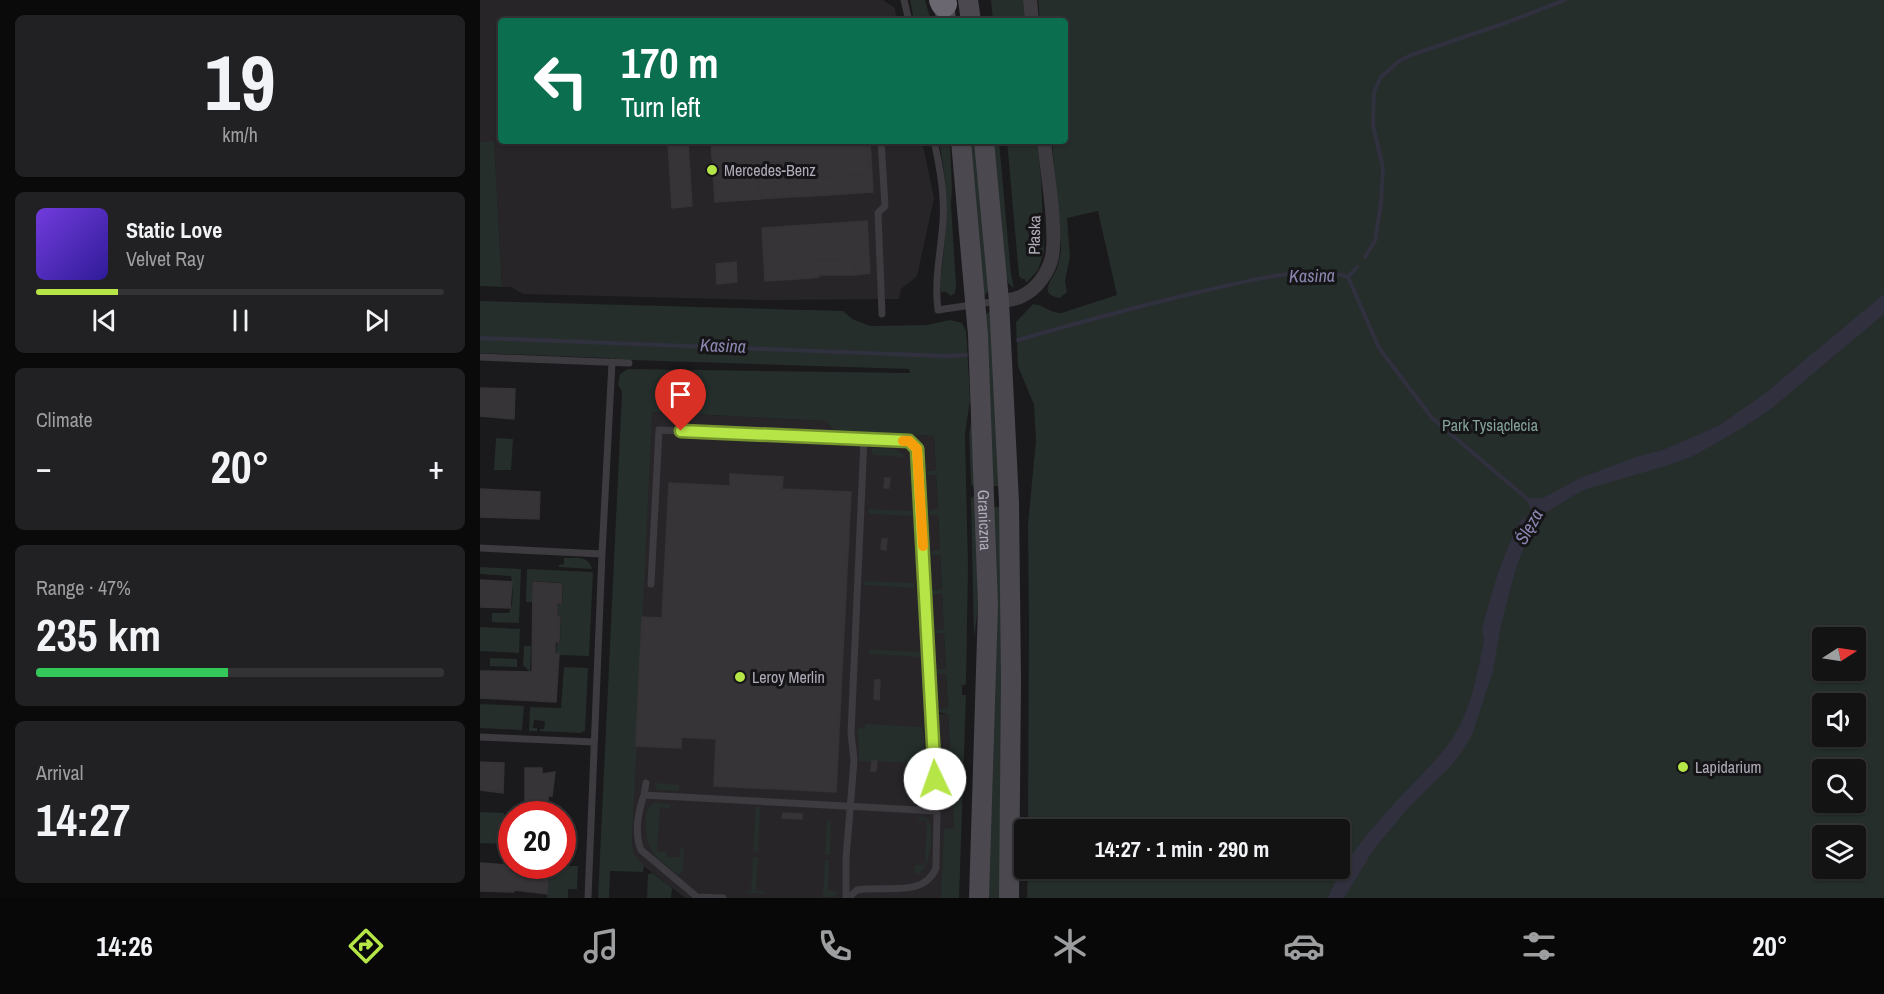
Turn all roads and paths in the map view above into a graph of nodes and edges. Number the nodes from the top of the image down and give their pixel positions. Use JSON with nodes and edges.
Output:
{"nodes":[{"id":1,"x":904,"y":0,"type":"edge"},
{"id":2,"x":1030,"y":0,"type":"edge"},
{"id":3,"x":949,"y":5,"type":"edge"},
{"id":4,"x":908,"y":18,"type":"edge"},
{"id":5,"x":967,"y":18,"type":"edge"},
{"id":6,"x":1032,"y":18,"type":"edge"},
{"id":7,"x":881,"y":144,"type":"edge"},
{"id":8,"x":935,"y":144,"type":"edge"},
{"id":9,"x":961,"y":144,"type":"edge"},
{"id":10,"x":984,"y":144,"type":"edge"},
{"id":11,"x":1044,"y":144,"type":"edge"},
{"id":12,"x":999,"y":301,"type":"junction"},
{"id":13,"x":976,"y":304,"type":"junction"},
{"id":14,"x":882,"y":314,"type":"dead end"},
{"id":15,"x":480,"y":357,"type":"edge"},
{"id":16,"x":612,"y":362,"type":"junction"},
{"id":17,"x":629,"y":363,"type":"dead end"},
{"id":18,"x":864,"y":439,"type":"junction"},
{"id":19,"x":480,"y":548,"type":"edge"},
{"id":20,"x":602,"y":554,"type":"junction"},
{"id":21,"x":651,"y":584,"type":"dead end"},
{"id":22,"x":480,"y":737,"type":"edge"},
{"id":23,"x":594,"y":742,"type":"junction"},
{"id":24,"x":646,"y":783,"type":"dead end"},
{"id":25,"x":644,"y":795,"type":"junction"},
{"id":26,"x":852,"y":806,"type":"junction"},
{"id":27,"x":937,"y":812,"type":"junction"},
{"id":28,"x":697,"y":897,"type":"edge"},
{"id":29,"x":588,"y":898,"type":"edge"},
{"id":30,"x":723,"y":898,"type":"edge"},
{"id":31,"x":847,"y":898,"type":"edge"},
{"id":32,"x":979,"y":898,"type":"edge"},
{"id":33,"x":1008,"y":898,"type":"edge"}],
"edges":[{"from":1,"to":4,"type":"lane"},
{"from":2,"to":6,"type":"street"},
{"from":3,"to":5,"type":"main road"},
{"from":7,"to":14,"type":"lane"},
{"from":8,"to":13,"type":"lane"},
{"from":9,"to":13,"type":"main road","name":"Graniczna"},
{"from":10,"to":12,"type":"main road","name":"Graniczna"},
{"from":11,"to":12,"type":"street","name":"Płaska"},
{"from":12,"to":13,"type":"lane"},
{"from":12,"to":33,"type":"main road","name":"Graniczna"},
{"from":13,"to":32,"type":"main road","name":"Graniczna"},
{"from":15,"to":16,"type":"lane"},
{"from":16,"to":17,"type":"lane"},
{"from":16,"to":20,"type":"lane"},
{"from":18,"to":21,"type":"lane"},
{"from":18,"to":26,"type":"lane"},
{"from":18,"to":27,"type":"lane"},
{"from":19,"to":20,"type":"lane"},
{"from":20,"to":23,"type":"lane"},
{"from":22,"to":23,"type":"lane"},
{"from":23,"to":29,"type":"lane"},
{"from":24,"to":25,"type":"lane"},
{"from":25,"to":26,"type":"lane"},
{"from":25,"to":28,"type":"lane"},
{"from":26,"to":27,"type":"lane"},
{"from":26,"to":31,"type":"lane"},
{"from":27,"to":31,"type":"lane"},
{"from":28,"to":30,"type":"lane"}]}
